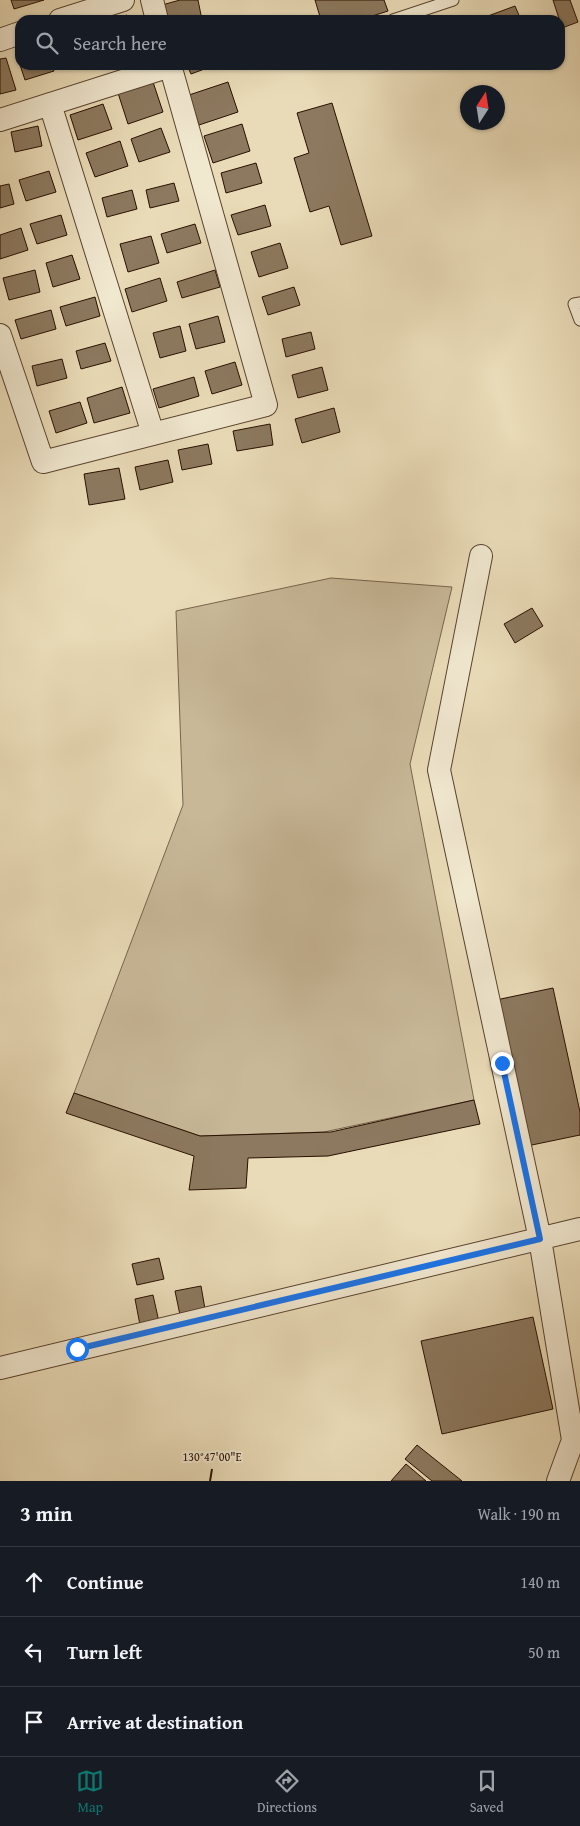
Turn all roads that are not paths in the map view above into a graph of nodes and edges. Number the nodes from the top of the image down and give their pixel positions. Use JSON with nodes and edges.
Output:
{"nodes":[{"id":1,"x":123,"y":0,"type":"edge"},
{"id":2,"x":152,"y":0,"type":"edge"},
{"id":3,"x":454,"y":0,"type":"edge"},
{"id":4,"x":96,"y":4,"type":"edge"},
{"id":5,"x":71,"y":15,"type":"edge"},
{"id":6,"x":156,"y":15,"type":"edge"},
{"id":7,"x":408,"y":15,"type":"edge"},
{"id":8,"x":15,"y":35,"type":"edge"},
{"id":9,"x":0,"y":40,"type":"edge"},
{"id":10,"x":157,"y":70,"type":"edge"},
{"id":11,"x":171,"y":70,"type":"edge"},
{"id":12,"x":50,"y":104,"type":"junction"},
{"id":13,"x":0,"y":120,"type":"edge"},
{"id":14,"x":580,"y":303,"type":"edge"},
{"id":15,"x":580,"y":320,"type":"edge"},
{"id":16,"x":0,"y":335,"type":"edge"},
{"id":17,"x":153,"y":434,"type":"junction"},
{"id":18,"x":481,"y":556,"type":"dead end"},
{"id":19,"x":580,"y":1229,"type":"edge"},
{"id":20,"x":540,"y":1239,"type":"junction"},
{"id":21,"x":0,"y":1368,"type":"edge"},
{"id":22,"x":558,"y":1481,"type":"edge"}],
"edges":[{"from":1,"to":4,"type":"street"},
{"from":2,"to":6,"type":"street"},
{"from":3,"to":7,"type":"lane"},
{"from":4,"to":5,"type":"street"},
{"from":8,"to":9,"type":"street"},
{"from":10,"to":12,"type":"street"},
{"from":11,"to":17,"type":"street"},
{"from":12,"to":13,"type":"street"},
{"from":12,"to":17,"type":"street"},
{"from":14,"to":15,"type":"lane"},
{"from":16,"to":17,"type":"street"},
{"from":18,"to":20,"type":"street"},
{"from":19,"to":20,"type":"street"},
{"from":20,"to":21,"type":"street"},
{"from":20,"to":22,"type":"street"}]}
